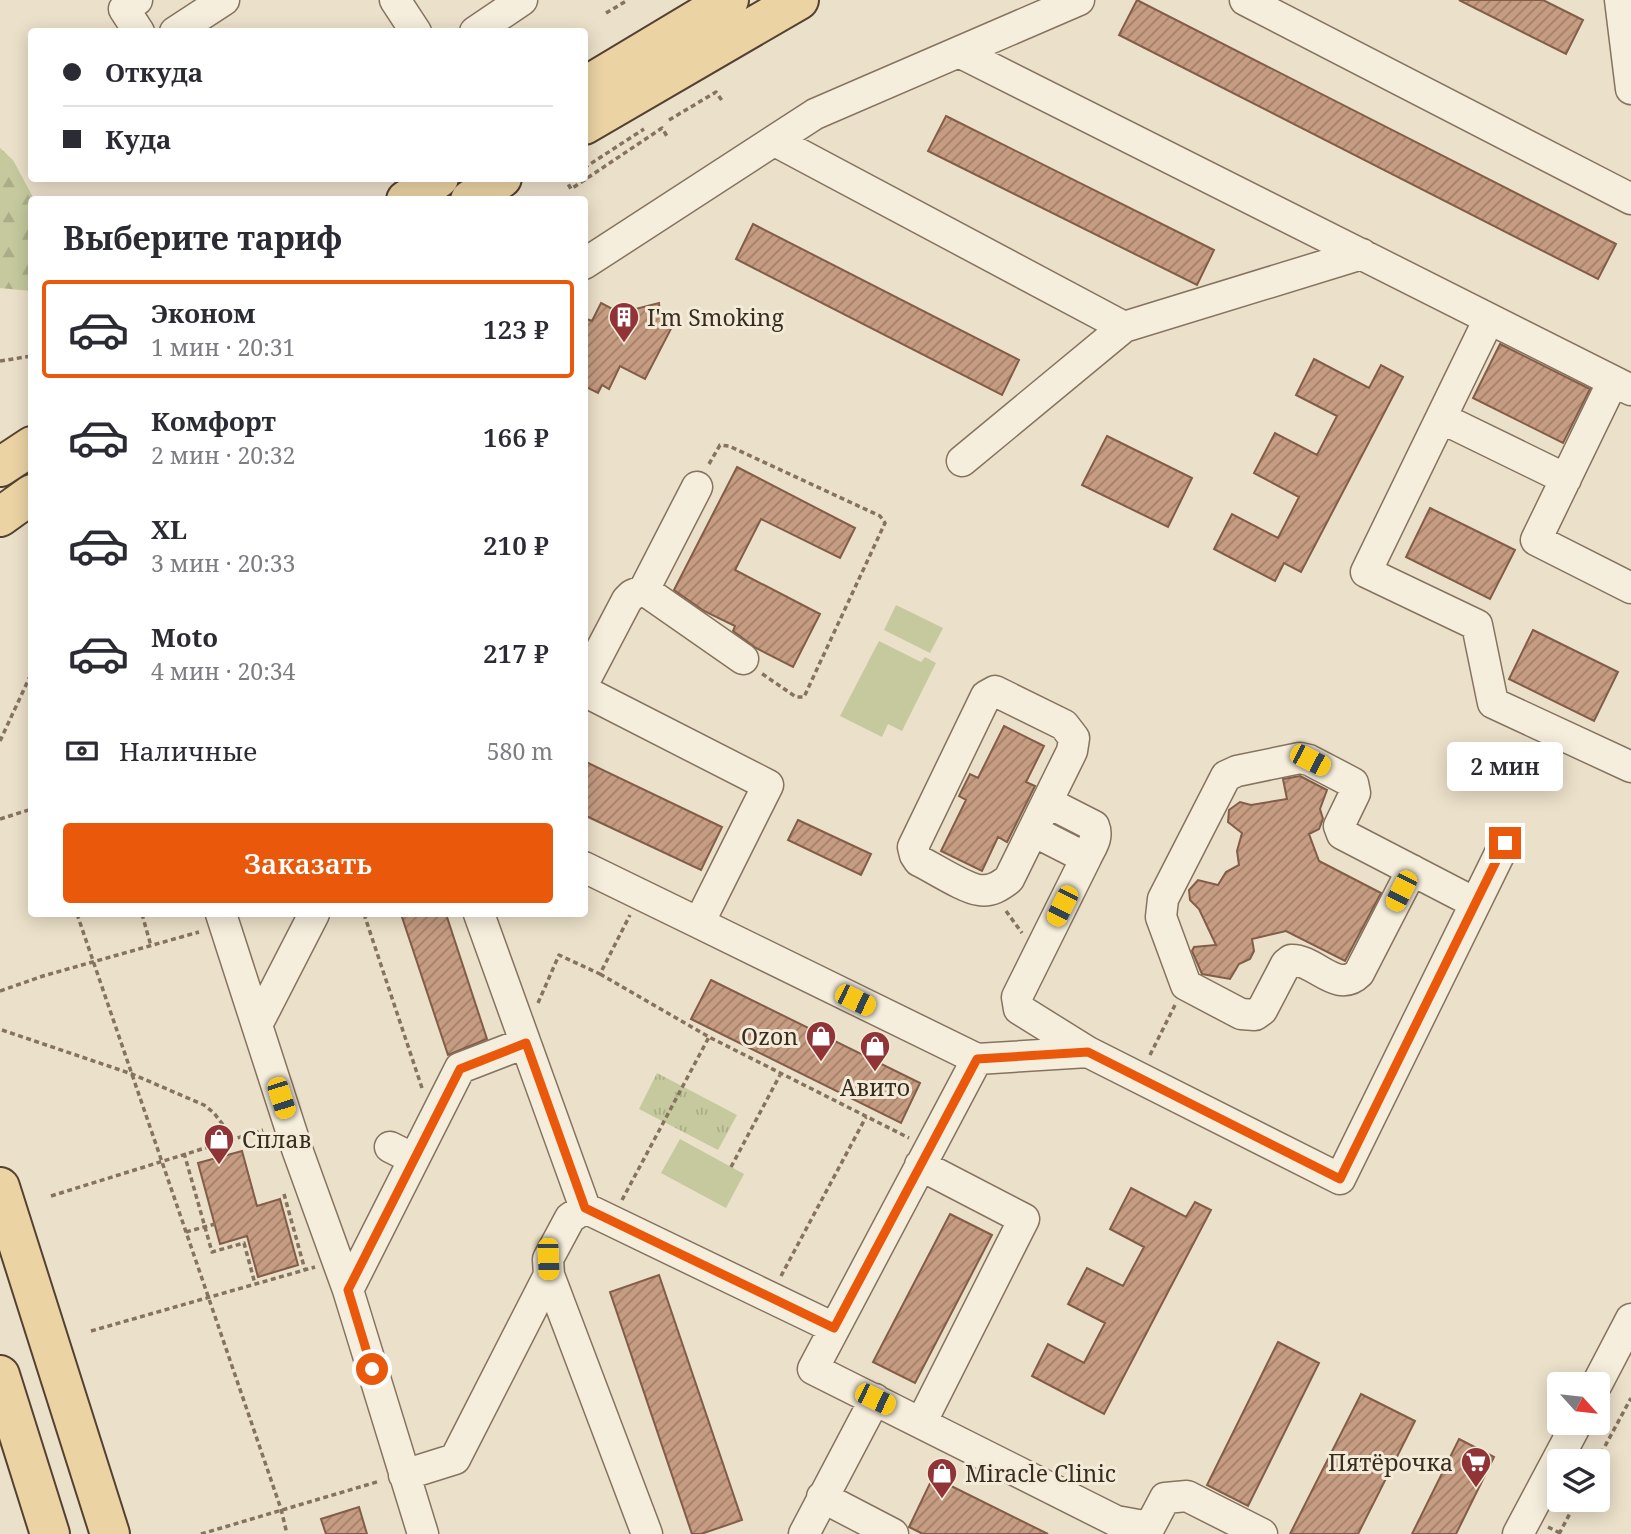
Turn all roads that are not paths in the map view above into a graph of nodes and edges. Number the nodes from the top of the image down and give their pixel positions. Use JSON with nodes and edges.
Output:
{"nodes":[{"id":1,"x":137,"y":0,"type":"edge"},
{"id":2,"x":224,"y":0,"type":"edge"},
{"id":3,"x":395,"y":0,"type":"edge"},
{"id":4,"x":522,"y":0,"type":"edge"},
{"id":5,"x":729,"y":0,"type":"edge"},
{"id":6,"x":799,"y":0,"type":"edge"},
{"id":7,"x":1079,"y":0,"type":"edge"},
{"id":8,"x":1245,"y":0,"type":"edge"},
{"id":9,"x":1620,"y":0,"type":"edge"},
{"id":10,"x":136,"y":28,"type":"edge"},
{"id":11,"x":181,"y":28,"type":"edge"},
{"id":12,"x":413,"y":28,"type":"edge"},
{"id":13,"x":481,"y":28,"type":"edge"},
{"id":14,"x":960,"y":52,"type":"junction"},
{"id":15,"x":588,"y":85,"type":"edge"},
{"id":16,"x":1631,"y":89,"type":"edge"},
{"id":17,"x":588,"y":123,"type":"edge"},
{"id":18,"x":775,"y":141,"type":"junction"},
{"id":19,"x":433,"y":182,"type":"edge"},
{"id":20,"x":496,"y":182,"type":"edge"},
{"id":21,"x":412,"y":196,"type":"edge"},
{"id":22,"x":476,"y":196,"type":"edge"},
{"id":23,"x":1631,"y":199,"type":"edge"},
{"id":24,"x":1362,"y":254,"type":"junction"},
{"id":25,"x":588,"y":261,"type":"edge"},
{"id":26,"x":1489,"y":319,"type":"junction"},
{"id":27,"x":1124,"y":327,"type":"junction"},
{"id":28,"x":1622,"y":386,"type":"edge"},
{"id":29,"x":1441,"y":418,"type":"junction"},
{"id":30,"x":28,"y":449,"type":"edge"},
{"id":31,"x":962,"y":461,"type":"dead end"},
{"id":32,"x":0,"y":467,"type":"edge"},
{"id":33,"x":1566,"y":479,"type":"junction"},
{"id":34,"x":697,"y":487,"type":"road end"},
{"id":35,"x":28,"y":497,"type":"edge"},
{"id":36,"x":0,"y":517,"type":"edge"},
{"id":37,"x":1631,"y":588,"type":"edge"},
{"id":38,"x":644,"y":590,"type":"junction"},
{"id":39,"x":743,"y":660,"type":"road end"},
{"id":40,"x":588,"y":674,"type":"edge"},
{"id":41,"x":588,"y":693,"type":"edge"},
{"id":42,"x":1631,"y":767,"type":"edge"},
{"id":43,"x":1047,"y":802,"type":"junction"},
{"id":44,"x":1033,"y":831,"type":"junction"},
{"id":45,"x":1505,"y":843,"type":"dead end"},
{"id":46,"x":1086,"y":858,"type":"junction"},
{"id":47,"x":588,"y":869,"type":"edge"},
{"id":48,"x":1412,"y":870,"type":"junction"},
{"id":49,"x":1475,"y":903,"type":"junction"},
{"id":50,"x":312,"y":917,"type":"edge"},
{"id":51,"x":480,"y":917,"type":"edge"},
{"id":52,"x":223,"y":919,"type":"edge"},
{"id":53,"x":699,"y":923,"type":"junction"},
{"id":54,"x":257,"y":1026,"type":"junction"},
{"id":55,"x":524,"y":1040,"type":"junction"},
{"id":56,"x":1088,"y":1052,"type":"junction"},
{"id":57,"x":977,"y":1059,"type":"junction"},
{"id":58,"x":925,"y":1156,"type":"junction"},
{"id":59,"x":0,"y":1187,"type":"edge"},
{"id":60,"x":598,"y":1214,"type":"junction"},
{"id":61,"x":549,"y":1275,"type":"junction"},
{"id":62,"x":348,"y":1290,"type":"junction"},
{"id":63,"x":1631,"y":1319,"type":"edge"},
{"id":64,"x":834,"y":1328,"type":"junction"},
{"id":65,"x":1603,"y":1372,"type":"edge"},
{"id":66,"x":0,"y":1375,"type":"edge"},
{"id":67,"x":875,"y":1399,"type":"junction"},
{"id":68,"x":922,"y":1422,"type":"junction"},
{"id":69,"x":1571,"y":1435,"type":"edge"},
{"id":70,"x":404,"y":1475,"type":"junction"},
{"id":71,"x":822,"y":1497,"type":"junction"},
{"id":72,"x":636,"y":1526,"type":"edge"},
{"id":73,"x":1147,"y":1531,"type":"edge"},
{"id":74,"x":50,"y":1534,"type":"edge"},
{"id":75,"x":110,"y":1534,"type":"edge"},
{"id":76,"x":423,"y":1534,"type":"edge"},
{"id":77,"x":804,"y":1534,"type":"edge"},
{"id":78,"x":893,"y":1534,"type":"edge"},
{"id":79,"x":1262,"y":1534,"type":"edge"},
{"id":80,"x":1518,"y":1534,"type":"edge"}],
"edges":[{"from":1,"to":10,"type":"street"},
{"from":2,"to":11,"type":"street"},
{"from":3,"to":12,"type":"street"},
{"from":4,"to":13,"type":"street"},
{"from":5,"to":15,"type":"main road"},
{"from":6,"to":17,"type":"main road"},
{"from":7,"to":14,"type":"street"},
{"from":8,"to":23,"type":"street"},
{"from":9,"to":16,"type":"street"},
{"from":14,"to":18,"type":"street"},
{"from":14,"to":24,"type":"street"},
{"from":18,"to":25,"type":"street"},
{"from":18,"to":27,"type":"street"},
{"from":19,"to":21,"type":"main road"},
{"from":20,"to":22,"type":"main road"},
{"from":24,"to":26,"type":"street"},
{"from":24,"to":27,"type":"street"},
{"from":26,"to":28,"type":"street"},
{"from":26,"to":29,"type":"street"},
{"from":27,"to":31,"type":"street"},
{"from":28,"to":33,"type":"street"},
{"from":29,"to":33,"type":"street"},
{"from":29,"to":42,"type":"street"},
{"from":30,"to":32,"type":"main road"},
{"from":33,"to":37,"type":"street"},
{"from":34,"to":38,"type":"street"},
{"from":35,"to":36,"type":"main road"},
{"from":38,"to":39,"type":"street"},
{"from":38,"to":40,"type":"street"},
{"from":41,"to":53,"type":"street"},
{"from":43,"to":44,"type":"street"},
{"from":43,"to":44,"type":"street"},
{"from":43,"to":46,"type":"street"},
{"from":44,"to":46,"type":"street"},
{"from":45,"to":49,"type":"street"},
{"from":46,"to":56,"type":"street"},
{"from":47,"to":53,"type":"street"},
{"from":48,"to":48,"type":"street"},
{"from":48,"to":49,"type":"street"},
{"from":49,"to":56,"type":"street"},
{"from":50,"to":54,"type":"street"},
{"from":51,"to":55,"type":"street"},
{"from":52,"to":54,"type":"street"},
{"from":53,"to":57,"type":"street"},
{"from":54,"to":62,"type":"street"},
{"from":55,"to":60,"type":"street"},
{"from":55,"to":62,"type":"street"},
{"from":56,"to":57,"type":"street"},
{"from":57,"to":58,"type":"street"},
{"from":58,"to":64,"type":"street"},
{"from":58,"to":68,"type":"street"},
{"from":59,"to":75,"type":"main road"},
{"from":60,"to":61,"type":"street"},
{"from":60,"to":64,"type":"street"},
{"from":61,"to":70,"type":"street"},
{"from":61,"to":72,"type":"street"},
{"from":62,"to":70,"type":"street"},
{"from":63,"to":65,"type":"street"},
{"from":64,"to":67,"type":"street"},
{"from":66,"to":74,"type":"main road"},
{"from":67,"to":68,"type":"street"},
{"from":67,"to":71,"type":"street"},
{"from":68,"to":73,"type":"street"},
{"from":69,"to":80,"type":"street"},
{"from":70,"to":76,"type":"street"},
{"from":71,"to":77,"type":"street"},
{"from":71,"to":78,"type":"street"},
{"from":73,"to":79,"type":"street"}]}
